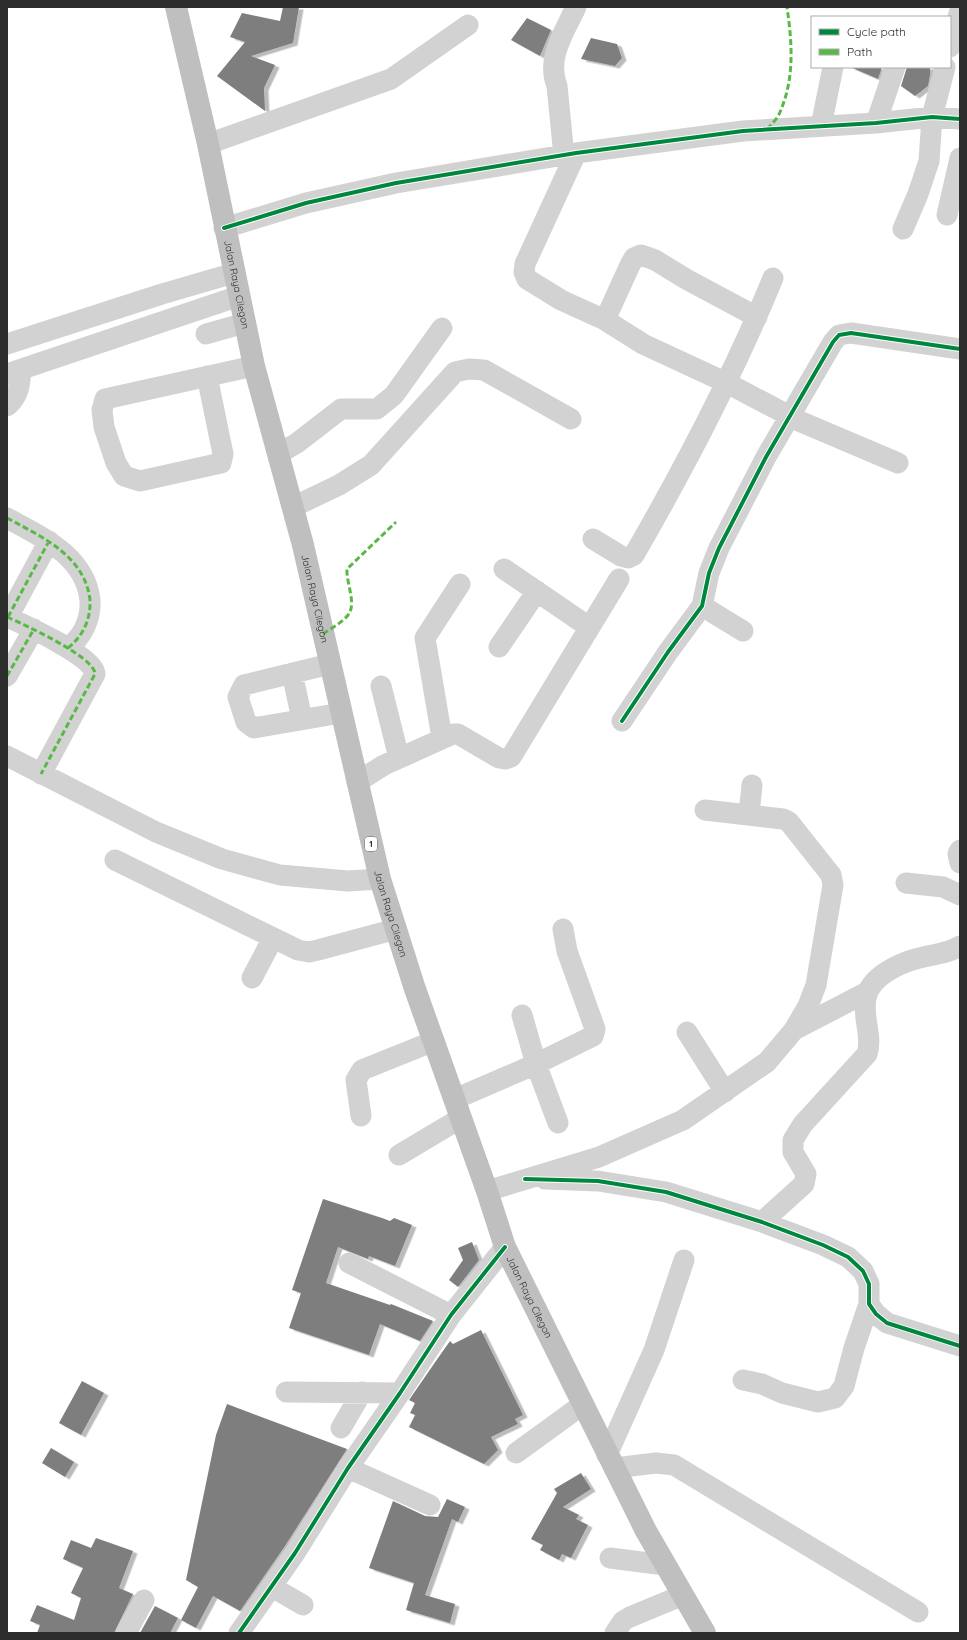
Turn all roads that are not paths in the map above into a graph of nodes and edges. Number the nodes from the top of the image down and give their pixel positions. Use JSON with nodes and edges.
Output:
{"nodes":[{"id":1,"x":576,"y":7,"type":"edge"},
{"id":2,"x":180,"y":9,"type":"edge"},
{"id":3,"x":960,"y":10,"type":"edge"},
{"id":4,"x":468,"y":25,"type":"dead end"},
{"id":5,"x":951,"y":43,"type":"edge"},
{"id":6,"x":833,"y":68,"type":"edge"},
{"id":7,"x":895,"y":68,"type":"edge"},
{"id":8,"x":945,"y":68,"type":"edge"},
{"id":9,"x":932,"y":117,"type":"junction"},
{"id":10,"x":960,"y":119,"type":"edge"},
{"id":11,"x":876,"y":123,"type":"junction"},
{"id":12,"x":821,"y":126,"type":"junction"},
{"id":13,"x":208,"y":144,"type":"junction"},
{"id":14,"x":570,"y":154,"type":"junction"},
{"id":15,"x":960,"y":158,"type":"edge"},
{"id":16,"x":947,"y":215,"type":"dead end"},
{"id":17,"x":224,"y":228,"type":"junction"},
{"id":18,"x":903,"y":229,"type":"dead end"},
{"id":19,"x":234,"y":273,"type":"junction"},
{"id":20,"x":773,"y":278,"type":"dead end"},
{"id":21,"x":239,"y":296,"type":"junction"},
{"id":22,"x":757,"y":317,"type":"junction"},
{"id":23,"x":605,"y":320,"type":"junction"},
{"id":24,"x":245,"y":323,"type":"junction"},
{"id":25,"x":442,"y":328,"type":"dead end"},
{"id":26,"x":206,"y":334,"type":"dead end"},
{"id":27,"x":7,"y":344,"type":"edge"},
{"id":28,"x":960,"y":349,"type":"edge"},
{"id":29,"x":254,"y":366,"type":"junction"},
{"id":30,"x":14,"y":372,"type":"edge"},
{"id":31,"x":207,"y":376,"type":"junction"},
{"id":32,"x":727,"y":383,"type":"junction"},
{"id":33,"x":7,"y":406,"type":"edge"},
{"id":34,"x":790,"y":416,"type":"junction"},
{"id":35,"x":571,"y":419,"type":"dead end"},
{"id":36,"x":278,"y":454,"type":"junction"},
{"id":37,"x":898,"y":463,"type":"dead end"},
{"id":38,"x":293,"y":507,"type":"junction"},
{"id":39,"x":7,"y":518,"type":"edge"},
{"id":40,"x":593,"y":539,"type":"dead end"},
{"id":41,"x":49,"y":541,"type":"junction"},
{"id":42,"x":504,"y":569,"type":"dead end"},
{"id":43,"x":619,"y":579,"type":"dead end"},
{"id":44,"x":460,"y":584,"type":"dead end"},
{"id":45,"x":537,"y":591,"type":"junction"},
{"id":46,"x":702,"y":606,"type":"junction"},
{"id":47,"x":7,"y":617,"type":"edge"},
{"id":48,"x":589,"y":627,"type":"junction"},
{"id":49,"x":34,"y":629,"type":"junction"},
{"id":50,"x":743,"y":632,"type":"dead end"},
{"id":51,"x":499,"y":647,"type":"dead end"},
{"id":52,"x":68,"y":648,"type":"junction"},
{"id":53,"x":330,"y":664,"type":"junction"},
{"id":54,"x":292,"y":673,"type":"junction"},
{"id":55,"x":7,"y":676,"type":"edge"},
{"id":56,"x":381,"y":686,"type":"dead end"},
{"id":57,"x":342,"y":713,"type":"junction"},
{"id":58,"x":302,"y":719,"type":"junction"},
{"id":59,"x":622,"y":721,"type":"dead end"},
{"id":60,"x":442,"y":738,"type":"junction"},
{"id":61,"x":7,"y":756,"type":"edge"},
{"id":62,"x":399,"y":758,"type":"junction"},
{"id":63,"x":41,"y":774,"type":"junction"},
{"id":64,"x":357,"y":782,"type":"junction"},
{"id":65,"x":752,"y":785,"type":"dead end"},
{"id":66,"x":705,"y":810,"type":"dead end"},
{"id":67,"x":749,"y":815,"type":"junction"},
{"id":68,"x":960,"y":850,"type":"edge"},
{"id":69,"x":115,"y":860,"type":"dead end"},
{"id":70,"x":960,"y":863,"type":"edge"},
{"id":71,"x":380,"y":879,"type":"junction"},
{"id":72,"x":906,"y":882,"type":"dead end"},
{"id":73,"x":960,"y":895,"type":"edge"},
{"id":74,"x":396,"y":929,"type":"junction"},
{"id":75,"x":563,"y":929,"type":"dead end"},
{"id":76,"x":273,"y":938,"type":"junction"},
{"id":77,"x":960,"y":946,"type":"edge"},
{"id":78,"x":252,"y":978,"type":"dead end"},
{"id":79,"x":867,"y":992,"type":"junction"},
{"id":80,"x":522,"y":1015,"type":"dead end"},
{"id":81,"x":794,"y":1030,"type":"junction"},
{"id":82,"x":686,"y":1032,"type":"dead end"},
{"id":83,"x":434,"y":1041,"type":"junction"},
{"id":84,"x":536,"y":1064,"type":"junction"},
{"id":85,"x":724,"y":1092,"type":"junction"},
{"id":86,"x":458,"y":1109,"type":"junction"},
{"id":87,"x":361,"y":1116,"type":"dead end"},
{"id":88,"x":558,"y":1122,"type":"dead end"},
{"id":89,"x":399,"y":1155,"type":"dead end"},
{"id":90,"x":525,"y":1179,"type":"junction"},
{"id":91,"x":487,"y":1191,"type":"junction"},
{"id":92,"x":762,"y":1222,"type":"junction"},
{"id":93,"x":505,"y":1247,"type":"junction"},
{"id":94,"x":684,"y":1260,"type":"dead end"},
{"id":95,"x":349,"y":1262,"type":"dead end"},
{"id":96,"x":869,"y":1304,"type":"junction"},
{"id":97,"x":451,"y":1315,"type":"junction"},
{"id":98,"x":960,"y":1346,"type":"edge"},
{"id":99,"x":743,"y":1380,"type":"dead end"},
{"id":100,"x":286,"y":1392,"type":"dead end"},
{"id":101,"x":362,"y":1392,"type":"junction"},
{"id":102,"x":400,"y":1393,"type":"junction"},
{"id":103,"x":582,"y":1405,"type":"junction"},
{"id":104,"x":342,"y":1428,"type":"dead end"},
{"id":105,"x":516,"y":1454,"type":"dead end"},
{"id":106,"x":610,"y":1461,"type":"junction"},
{"id":107,"x":348,"y":1468,"type":"junction"},
{"id":108,"x":430,"y":1506,"type":"dead end"},
{"id":109,"x":610,"y":1558,"type":"dead end"},
{"id":110,"x":665,"y":1565,"type":"junction"},
{"id":111,"x":272,"y":1587,"type":"junction"},
{"id":112,"x":683,"y":1595,"type":"junction"},
{"id":113,"x":144,"y":1600,"type":"dead end"},
{"id":114,"x":303,"y":1605,"type":"dead end"},
{"id":115,"x":918,"y":1612,"type":"dead end"},
{"id":116,"x":126,"y":1633,"type":"edge"},
{"id":117,"x":239,"y":1633,"type":"edge"},
{"id":118,"x":615,"y":1633,"type":"edge"},
{"id":119,"x":705,"y":1633,"type":"edge"}],
"edges":[{"from":1,"to":14,"type":"street"},
{"from":2,"to":13,"type":"highway","name":"Jalan Raya Cilegon","number":"1"},
{"from":3,"to":5,"type":"street"},
{"from":4,"to":13,"type":"street"},
{"from":6,"to":12,"type":"street"},
{"from":7,"to":11,"type":"street"},
{"from":8,"to":9,"type":"street"},
{"from":9,"to":10,"type":"street"},
{"from":9,"to":11,"type":"street"},
{"from":9,"to":18,"type":"street"},
{"from":11,"to":12,"type":"street"},
{"from":12,"to":14,"type":"street"},
{"from":13,"to":17,"type":"highway","name":"Jalan Raya Cilegon","number":"1"},
{"from":14,"to":17,"type":"street"},
{"from":14,"to":23,"type":"street"},
{"from":15,"to":16,"type":"street"},
{"from":17,"to":19,"type":"highway","name":"Jalan Raya Cilegon","number":"1"},
{"from":19,"to":21,"type":"highway","name":"Jalan Raya Cilegon","number":"1"},
{"from":19,"to":27,"type":"street"},
{"from":20,"to":22,"type":"street"},
{"from":21,"to":24,"type":"highway","name":"Jalan Raya Cilegon","number":"1"},
{"from":21,"to":30,"type":"street"},
{"from":22,"to":23,"type":"street"},
{"from":22,"to":32,"type":"street"},
{"from":23,"to":32,"type":"street"},
{"from":24,"to":26,"type":"street"},
{"from":24,"to":29,"type":"highway","name":"Jalan Raya Cilegon","number":"1"},
{"from":25,"to":36,"type":"street"},
{"from":28,"to":34,"type":"street"},
{"from":29,"to":31,"type":"street"},
{"from":29,"to":36,"type":"highway","name":"Jalan Raya Cilegon","number":"1"},
{"from":30,"to":33,"type":"street"},
{"from":31,"to":31,"type":"street"},
{"from":32,"to":34,"type":"street"},
{"from":32,"to":40,"type":"street"},
{"from":34,"to":37,"type":"street"},
{"from":34,"to":46,"type":"street"},
{"from":35,"to":38,"type":"street"},
{"from":36,"to":38,"type":"highway","name":"Jalan Raya Cilegon","number":"1"},
{"from":38,"to":53,"type":"highway","name":"Jalan Raya Cilegon","number":"1"},
{"from":39,"to":41,"type":"street"},
{"from":41,"to":47,"type":"street"},
{"from":41,"to":52,"type":"street"},
{"from":42,"to":45,"type":"street"},
{"from":43,"to":48,"type":"street"},
{"from":44,"to":60,"type":"street"},
{"from":45,"to":48,"type":"street"},
{"from":45,"to":51,"type":"street"},
{"from":46,"to":50,"type":"street"},
{"from":46,"to":59,"type":"street"},
{"from":47,"to":49,"type":"street"},
{"from":48,"to":60,"type":"street"},
{"from":49,"to":52,"type":"street"},
{"from":49,"to":55,"type":"street"},
{"from":52,"to":63,"type":"street"},
{"from":53,"to":54,"type":"street"},
{"from":53,"to":57,"type":"highway","name":"Jalan Raya Cilegon","number":"1"},
{"from":54,"to":58,"type":"street"},
{"from":54,"to":58,"type":"street"},
{"from":56,"to":62,"type":"street"},
{"from":57,"to":58,"type":"street"},
{"from":57,"to":64,"type":"highway","name":"Jalan Raya Cilegon","number":"1"},
{"from":60,"to":62,"type":"street"},
{"from":61,"to":63,"type":"street"},
{"from":62,"to":64,"type":"street"},
{"from":63,"to":71,"type":"street"},
{"from":64,"to":71,"type":"highway","name":"Jalan Raya Cilegon","number":"1"},
{"from":65,"to":67,"type":"street"},
{"from":66,"to":67,"type":"street"},
{"from":67,"to":81,"type":"street"},
{"from":68,"to":70,"type":"street"},
{"from":69,"to":76,"type":"street"},
{"from":71,"to":74,"type":"highway","name":"Jalan Raya Cilegon","number":"1"},
{"from":72,"to":73,"type":"street"},
{"from":74,"to":76,"type":"street"},
{"from":74,"to":83,"type":"highway","name":"Jalan Raya Cilegon","number":"1"},
{"from":75,"to":84,"type":"street"},
{"from":76,"to":78,"type":"street"},
{"from":77,"to":79,"type":"street"},
{"from":79,"to":81,"type":"street"},
{"from":79,"to":92,"type":"street"},
{"from":80,"to":84,"type":"street"},
{"from":81,"to":85,"type":"street"},
{"from":82,"to":85,"type":"street"},
{"from":83,"to":86,"type":"highway","name":"Jalan Raya Cilegon","number":"1"},
{"from":83,"to":87,"type":"street"},
{"from":84,"to":86,"type":"street"},
{"from":84,"to":88,"type":"street"},
{"from":85,"to":90,"type":"street"},
{"from":86,"to":89,"type":"street"},
{"from":86,"to":91,"type":"highway","name":"Jalan Raya Cilegon","number":"1"},
{"from":90,"to":91,"type":"street"},
{"from":90,"to":92,"type":"street"},
{"from":91,"to":93,"type":"highway","name":"Jalan Raya Cilegon","number":"1"},
{"from":92,"to":96,"type":"street"},
{"from":93,"to":97,"type":"street"},
{"from":93,"to":103,"type":"highway","name":"Jalan Raya Cilegon","number":"1"},
{"from":94,"to":106,"type":"street"},
{"from":95,"to":97,"type":"street"},
{"from":96,"to":98,"type":"street"},
{"from":96,"to":99,"type":"street"},
{"from":97,"to":102,"type":"street"},
{"from":100,"to":101,"type":"street"},
{"from":101,"to":102,"type":"street"},
{"from":101,"to":104,"type":"street"},
{"from":102,"to":107,"type":"street"},
{"from":103,"to":105,"type":"street"},
{"from":103,"to":106,"type":"highway","name":"Jalan Raya Cilegon","number":"1"},
{"from":106,"to":110,"type":"highway","name":"Jalan Raya Cilegon","number":"1"},
{"from":106,"to":115,"type":"street"},
{"from":107,"to":108,"type":"street"},
{"from":107,"to":111,"type":"street"},
{"from":109,"to":110,"type":"street"},
{"from":110,"to":112,"type":"highway","name":"Jalan Raya Cilegon","number":"1"},
{"from":111,"to":114,"type":"street"},
{"from":111,"to":117,"type":"street"},
{"from":112,"to":118,"type":"street"},
{"from":112,"to":119,"type":"highway","name":"Jalan Raya Cilegon","number":"1"},
{"from":113,"to":116,"type":"street"}]}
